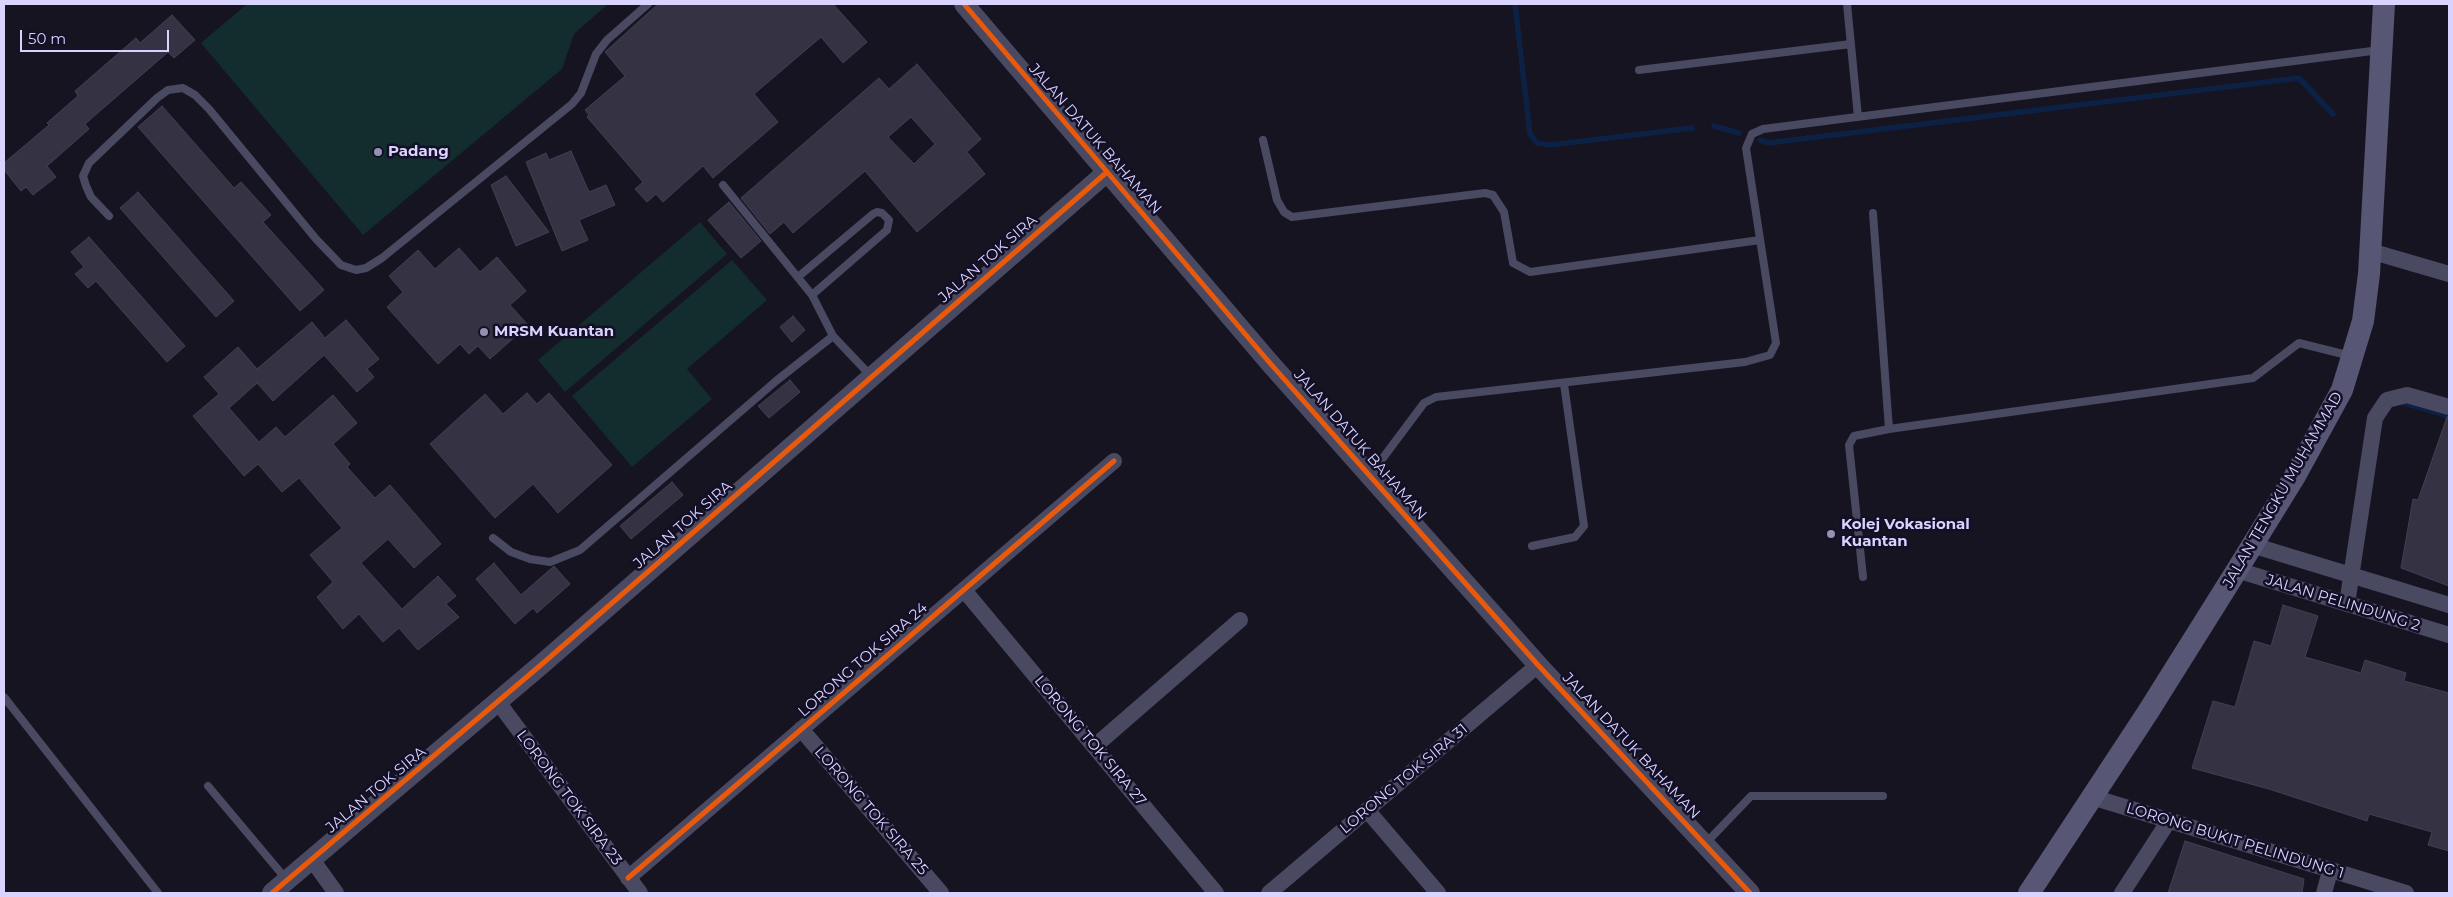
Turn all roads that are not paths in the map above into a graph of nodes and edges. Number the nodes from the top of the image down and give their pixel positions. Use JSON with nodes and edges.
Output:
{"nodes":[{"id":1,"x":648,"y":4,"type":"edge"},
{"id":2,"x":964,"y":4,"type":"edge"},
{"id":3,"x":1847,"y":4,"type":"edge"},
{"id":4,"x":2384,"y":4,"type":"edge"},
{"id":5,"x":1851,"y":44,"type":"junction"},
{"id":6,"x":2382,"y":50,"type":"junction"},
{"id":7,"x":1639,"y":70,"type":"dead end"},
{"id":8,"x":1858,"y":117,"type":"junction"},
{"id":9,"x":1263,"y":140,"type":"dead end"},
{"id":10,"x":1107,"y":172,"type":"junction"},
{"id":11,"x":723,"y":185,"type":"dead end"},
{"id":12,"x":1873,"y":213,"type":"dead end"},
{"id":13,"x":109,"y":216,"type":"dead end"},
{"id":14,"x":1760,"y":240,"type":"junction"},
{"id":15,"x":2370,"y":251,"type":"junction"},
{"id":16,"x":2449,"y":274,"type":"edge"},
{"id":17,"x":798,"y":277,"type":"junction"},
{"id":18,"x":812,"y":296,"type":"junction"},
{"id":19,"x":833,"y":336,"type":"junction"},
{"id":20,"x":2354,"y":357,"type":"junction"},
{"id":21,"x":872,"y":376,"type":"junction"},
{"id":22,"x":1564,"y":384,"type":"junction"},
{"id":23,"x":2449,"y":407,"type":"edge"},
{"id":24,"x":1889,"y":429,"type":"junction"},
{"id":25,"x":1114,"y":461,"type":"dead end"},
{"id":26,"x":1370,"y":476,"type":"junction"},
{"id":27,"x":493,"y":538,"type":"dead end"},
{"id":28,"x":2252,"y":545,"type":"junction"},
{"id":29,"x":1532,"y":546,"type":"dead end"},
{"id":30,"x":2237,"y":570,"type":"junction"},
{"id":31,"x":1863,"y":577,"type":"dead end"},
{"id":32,"x":2352,"y":577,"type":"junction"},
{"id":33,"x":964,"y":590,"type":"junction"},
{"id":34,"x":2347,"y":604,"type":"junction"},
{"id":35,"x":2449,"y":605,"type":"edge"},
{"id":36,"x":1240,"y":620,"type":"dead end"},
{"id":37,"x":2449,"y":635,"type":"edge"},
{"id":38,"x":1538,"y":665,"type":"junction"},
{"id":39,"x":4,"y":697,"type":"edge"},
{"id":40,"x":498,"y":702,"type":"junction"},
{"id":41,"x":801,"y":729,"type":"junction"},
{"id":42,"x":1095,"y":746,"type":"junction"},
{"id":43,"x":208,"y":786,"type":"dead end"},
{"id":44,"x":1883,"y":796,"type":"dead end"},
{"id":45,"x":2092,"y":797,"type":"junction"},
{"id":46,"x":1367,"y":810,"type":"junction"},
{"id":47,"x":2168,"y":822,"type":"junction"},
{"id":48,"x":1704,"y":845,"type":"junction"},
{"id":49,"x":312,"y":860,"type":"junction"},
{"id":50,"x":2330,"y":871,"type":"junction"},
{"id":51,"x":628,"y":878,"type":"junction"},
{"id":52,"x":287,"y":881,"type":"junction"},
{"id":53,"x":158,"y":893,"type":"edge"},
{"id":54,"x":272,"y":893,"type":"edge"},
{"id":55,"x":336,"y":893,"type":"edge"},
{"id":56,"x":640,"y":893,"type":"edge"},
{"id":57,"x":941,"y":893,"type":"edge"},
{"id":58,"x":1216,"y":893,"type":"edge"},
{"id":59,"x":1269,"y":893,"type":"edge"},
{"id":60,"x":1438,"y":893,"type":"edge"},
{"id":61,"x":1750,"y":893,"type":"edge"},
{"id":62,"x":2029,"y":893,"type":"edge"},
{"id":63,"x":2122,"y":893,"type":"edge"},
{"id":64,"x":2324,"y":893,"type":"edge"},
{"id":65,"x":2406,"y":893,"type":"edge"}],
"edges":[{"from":1,"to":13,"type":"lane"},
{"from":2,"to":10,"type":"street","name":"JALAN DATUK BAHAMAN"},
{"from":3,"to":5,"type":"lane"},
{"from":4,"to":6,"type":"main road","name":"JALAN TENGKU MUHAMMAD"},
{"from":5,"to":7,"type":"lane"},
{"from":5,"to":8,"type":"lane"},
{"from":6,"to":8,"type":"lane"},
{"from":6,"to":15,"type":"main road","name":"JALAN TENGKU MUHAMMAD"},
{"from":8,"to":14,"type":"lane"},
{"from":9,"to":14,"type":"lane"},
{"from":10,"to":21,"type":"street","name":"JALAN TOK SIRA"},
{"from":10,"to":26,"type":"street","name":"JALAN DATUK BAHAMAN"},
{"from":11,"to":17,"type":"lane"},
{"from":12,"to":24,"type":"lane"},
{"from":14,"to":22,"type":"lane"},
{"from":15,"to":16,"type":"street"},
{"from":15,"to":20,"type":"main road","name":"JALAN TENGKU MUHAMMAD"},
{"from":17,"to":18,"type":"lane"},
{"from":17,"to":18,"type":"lane"},
{"from":18,"to":19,"type":"lane"},
{"from":19,"to":21,"type":"lane"},
{"from":19,"to":27,"type":"lane"},
{"from":20,"to":24,"type":"lane"},
{"from":20,"to":28,"type":"main road","name":"JALAN TENGKU MUHAMMAD"},
{"from":21,"to":40,"type":"street","name":"JALAN TOK SIRA"},
{"from":22,"to":26,"type":"lane"},
{"from":22,"to":29,"type":"lane"},
{"from":23,"to":32,"type":"street"},
{"from":24,"to":31,"type":"lane"},
{"from":25,"to":33,"type":"street","name":"LORONG TOK SIRA 24"},
{"from":26,"to":38,"type":"street","name":"JALAN DATUK BAHAMAN"},
{"from":28,"to":30,"type":"main road","name":"JALAN TENGKU MUHAMMAD"},
{"from":28,"to":32,"type":"street"},
{"from":30,"to":34,"type":"street","name":"JALAN PELINDUNG 2"},
{"from":30,"to":45,"type":"main road","name":"JALAN TENGKU MUHAMMAD"},
{"from":32,"to":34,"type":"street"},
{"from":32,"to":35,"type":"street"},
{"from":33,"to":41,"type":"street","name":"LORONG TOK SIRA 24"},
{"from":33,"to":42,"type":"street","name":"LORONG TOK SIRA 27"},
{"from":34,"to":37,"type":"street","name":"JALAN PELINDUNG 2"},
{"from":36,"to":42,"type":"street"},
{"from":38,"to":46,"type":"street","name":"LORONG TOK SIRA 31"},
{"from":38,"to":48,"type":"street","name":"JALAN DATUK BAHAMAN"},
{"from":39,"to":53,"type":"lane"},
{"from":40,"to":49,"type":"street","name":"JALAN TOK SIRA"},
{"from":40,"to":51,"type":"street","name":"LORONG TOK SIRA 23"},
{"from":41,"to":51,"type":"street","name":"LORONG TOK SIRA 24"},
{"from":41,"to":57,"type":"street","name":"LORONG TOK SIRA 25"},
{"from":42,"to":58,"type":"street","name":"LORONG TOK SIRA 27"},
{"from":43,"to":52,"type":"lane"},
{"from":44,"to":48,"type":"lane"},
{"from":45,"to":47,"type":"street","name":"LORONG BUKIT PELINDUNG 1"},
{"from":45,"to":62,"type":"main road","name":"JALAN TENGKU MUHAMMAD"},
{"from":46,"to":59,"type":"street","name":"LORONG TOK SIRA 31"},
{"from":46,"to":60,"type":"street"},
{"from":47,"to":50,"type":"street","name":"LORONG BUKIT PELINDUNG 1"},
{"from":47,"to":63,"type":"street"},
{"from":48,"to":61,"type":"street","name":"JALAN DATUK BAHAMAN"},
{"from":49,"to":52,"type":"street","name":"JALAN TOK SIRA"},
{"from":49,"to":55,"type":"street"},
{"from":50,"to":64,"type":"street"},
{"from":50,"to":65,"type":"street","name":"LORONG BUKIT PELINDUNG 1"},
{"from":51,"to":56,"type":"street","name":"LORONG TOK SIRA 23"},
{"from":52,"to":54,"type":"street","name":"JALAN TOK SIRA"}]}
